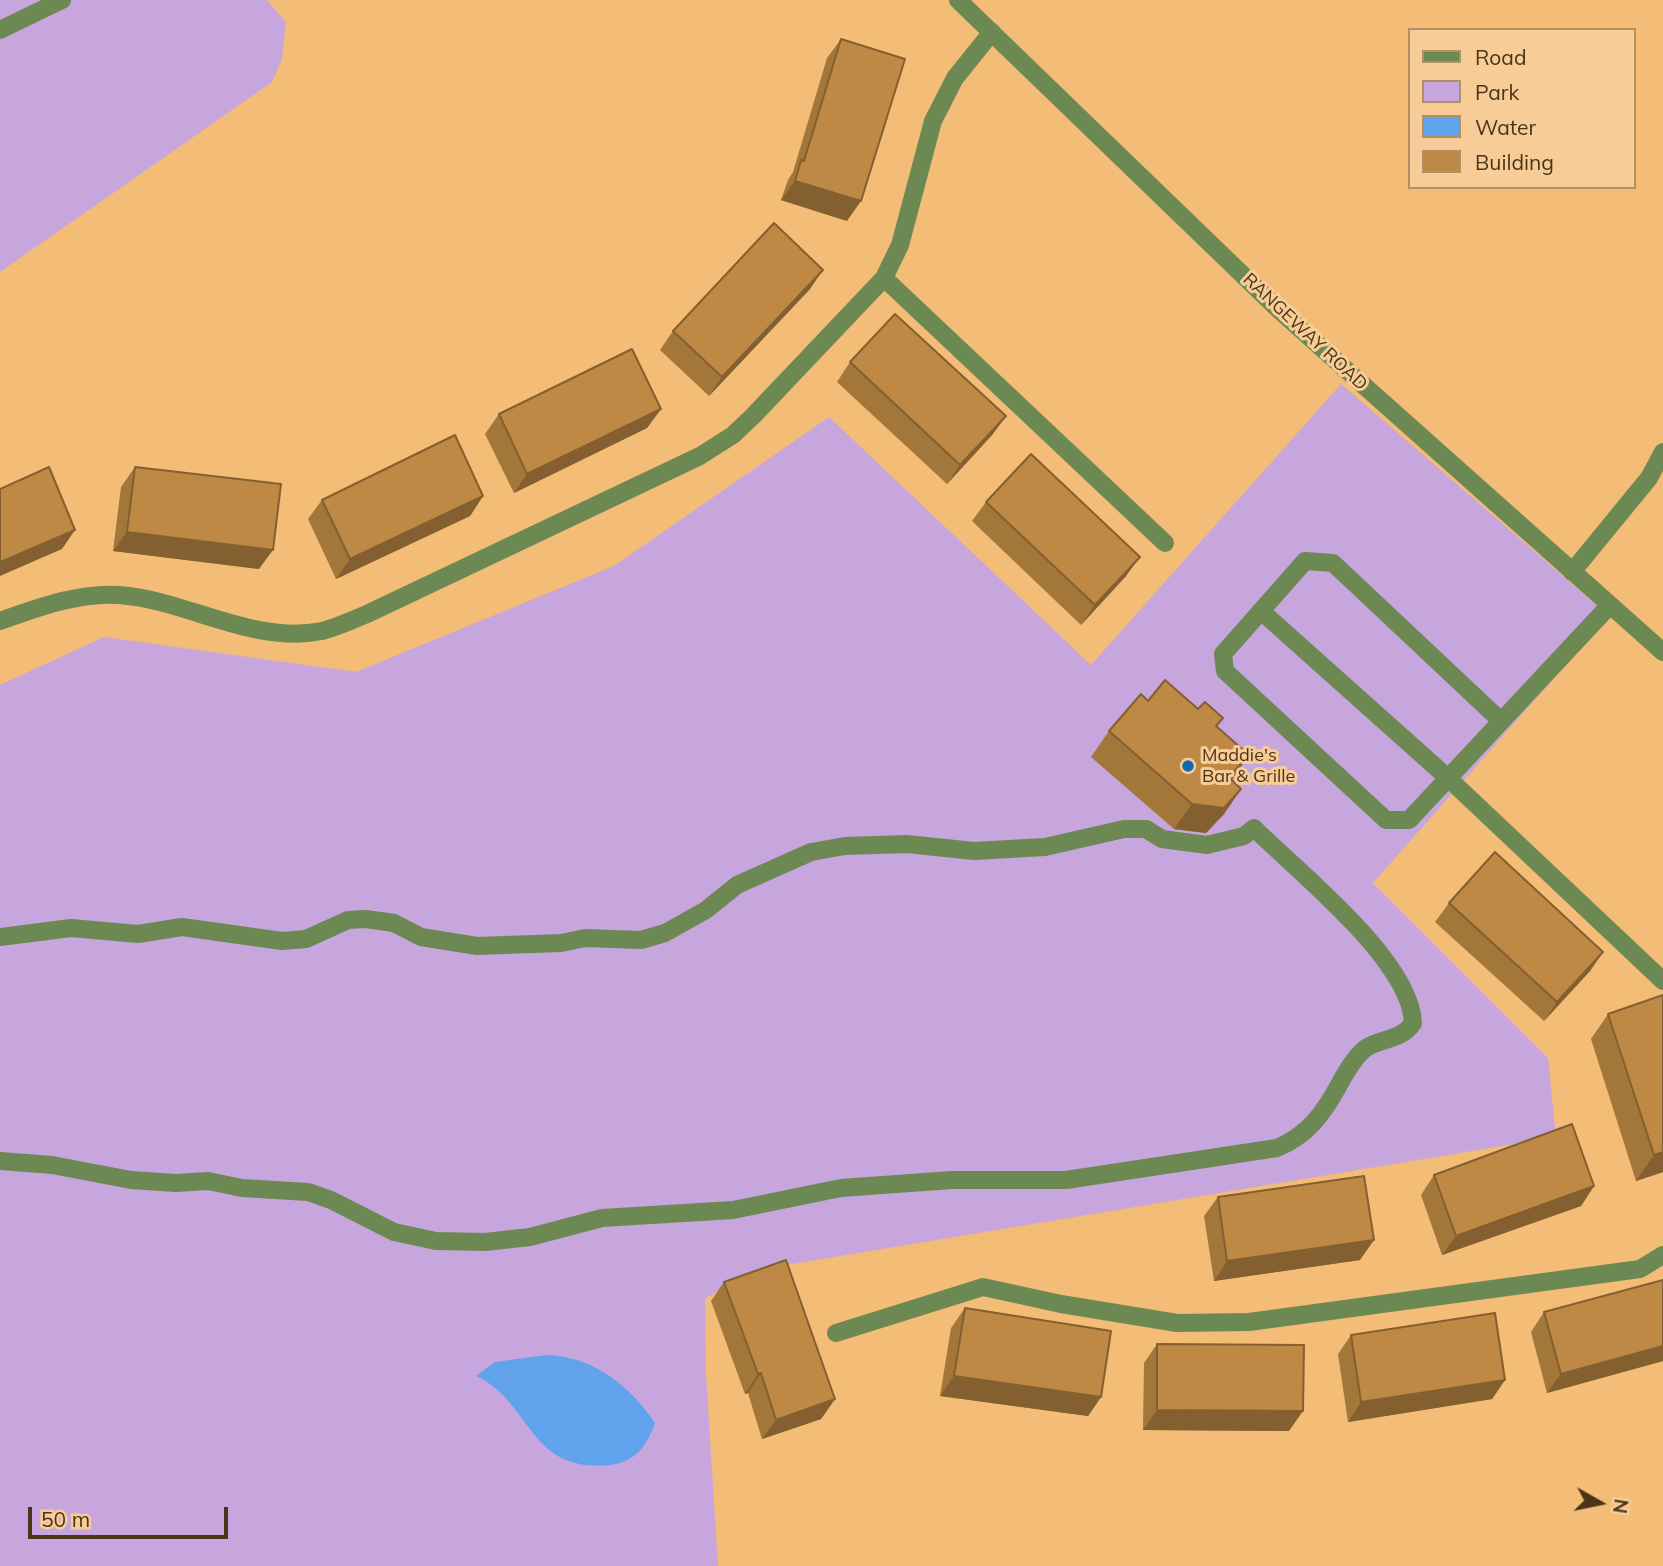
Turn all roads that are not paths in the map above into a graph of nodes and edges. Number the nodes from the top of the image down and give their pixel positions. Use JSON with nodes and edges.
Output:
{"nodes":[{"id":1,"x":62,"y":0,"type":"edge"},
{"id":2,"x":958,"y":0,"type":"edge"},
{"id":3,"x":0,"y":30,"type":"edge"},
{"id":4,"x":992,"y":32,"type":"junction"},
{"id":5,"x":884,"y":278,"type":"junction"},
{"id":6,"x":1663,"y":452,"type":"edge"},
{"id":7,"x":1165,"y":543,"type":"dead end"},
{"id":8,"x":1572,"y":572,"type":"junction"},
{"id":9,"x":1610,"y":605,"type":"junction"},
{"id":10,"x":1261,"y":611,"type":"junction"},
{"id":11,"x":0,"y":621,"type":"edge"},
{"id":12,"x":1663,"y":652,"type":"edge"},
{"id":13,"x":1501,"y":722,"type":"junction"},
{"id":14,"x":1448,"y":778,"type":"junction"},
{"id":15,"x":0,"y":937,"type":"edge"},
{"id":16,"x":1663,"y":981,"type":"edge"},
{"id":17,"x":0,"y":1161,"type":"edge"},
{"id":18,"x":1663,"y":1255,"type":"edge"},
{"id":19,"x":836,"y":1333,"type":"dead end"}],
"edges":[{"from":1,"to":3,"type":"street"},
{"from":2,"to":4,"type":"street","name":"RANGEWAY ROAD"},
{"from":4,"to":5,"type":"street"},
{"from":4,"to":8,"type":"street","name":"RANGEWAY ROAD"},
{"from":5,"to":7,"type":"street"},
{"from":5,"to":11,"type":"street"},
{"from":6,"to":8,"type":"street"},
{"from":8,"to":9,"type":"street","name":"RANGEWAY ROAD"},
{"from":9,"to":12,"type":"street","name":"RANGEWAY ROAD"},
{"from":9,"to":13,"type":"street"},
{"from":10,"to":13,"type":"street"},
{"from":10,"to":14,"type":"street"},
{"from":10,"to":14,"type":"street"},
{"from":13,"to":14,"type":"street"},
{"from":14,"to":16,"type":"street"},
{"from":15,"to":17,"type":"street"},
{"from":18,"to":19,"type":"street"}]}
